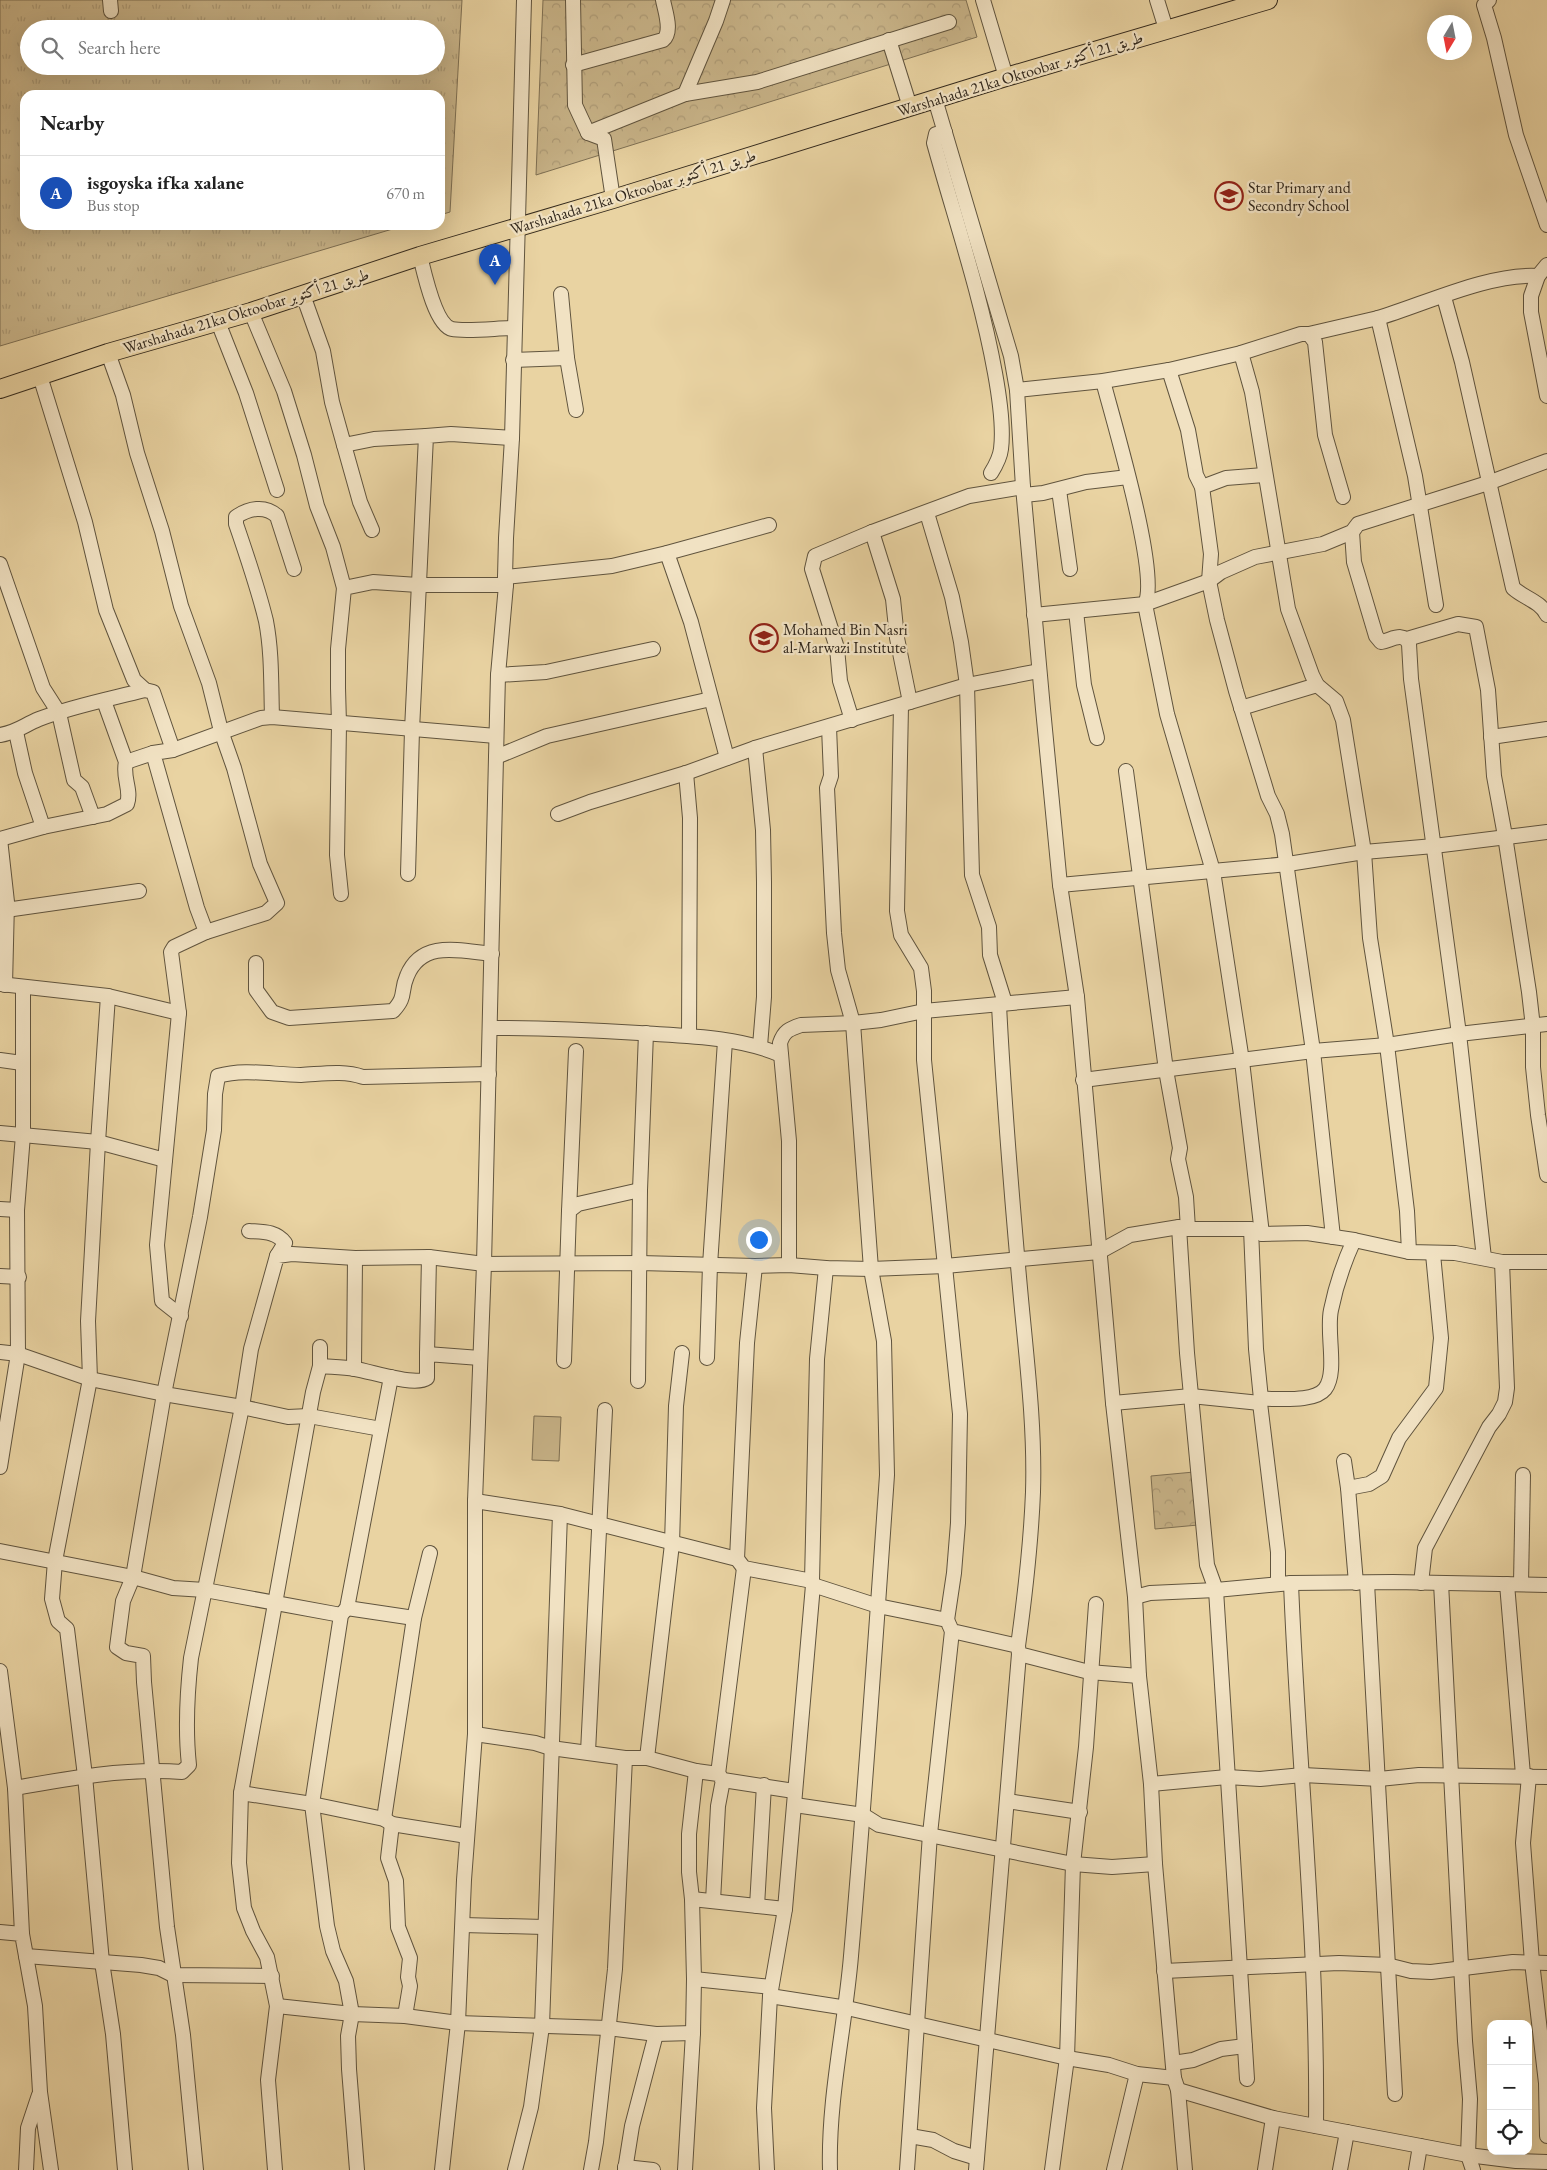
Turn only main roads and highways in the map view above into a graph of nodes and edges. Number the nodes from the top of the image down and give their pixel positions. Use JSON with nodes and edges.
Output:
{"nodes":[{"id":1,"x":1268,"y":0,"type":"edge"},
{"id":2,"x":0,"y":389,"type":"edge"}],
"edges":[{"from":1,"to":2,"type":"main road","name":"Warshahada 21ka Oktoobar طريق 21 أكتوبر"}]}
